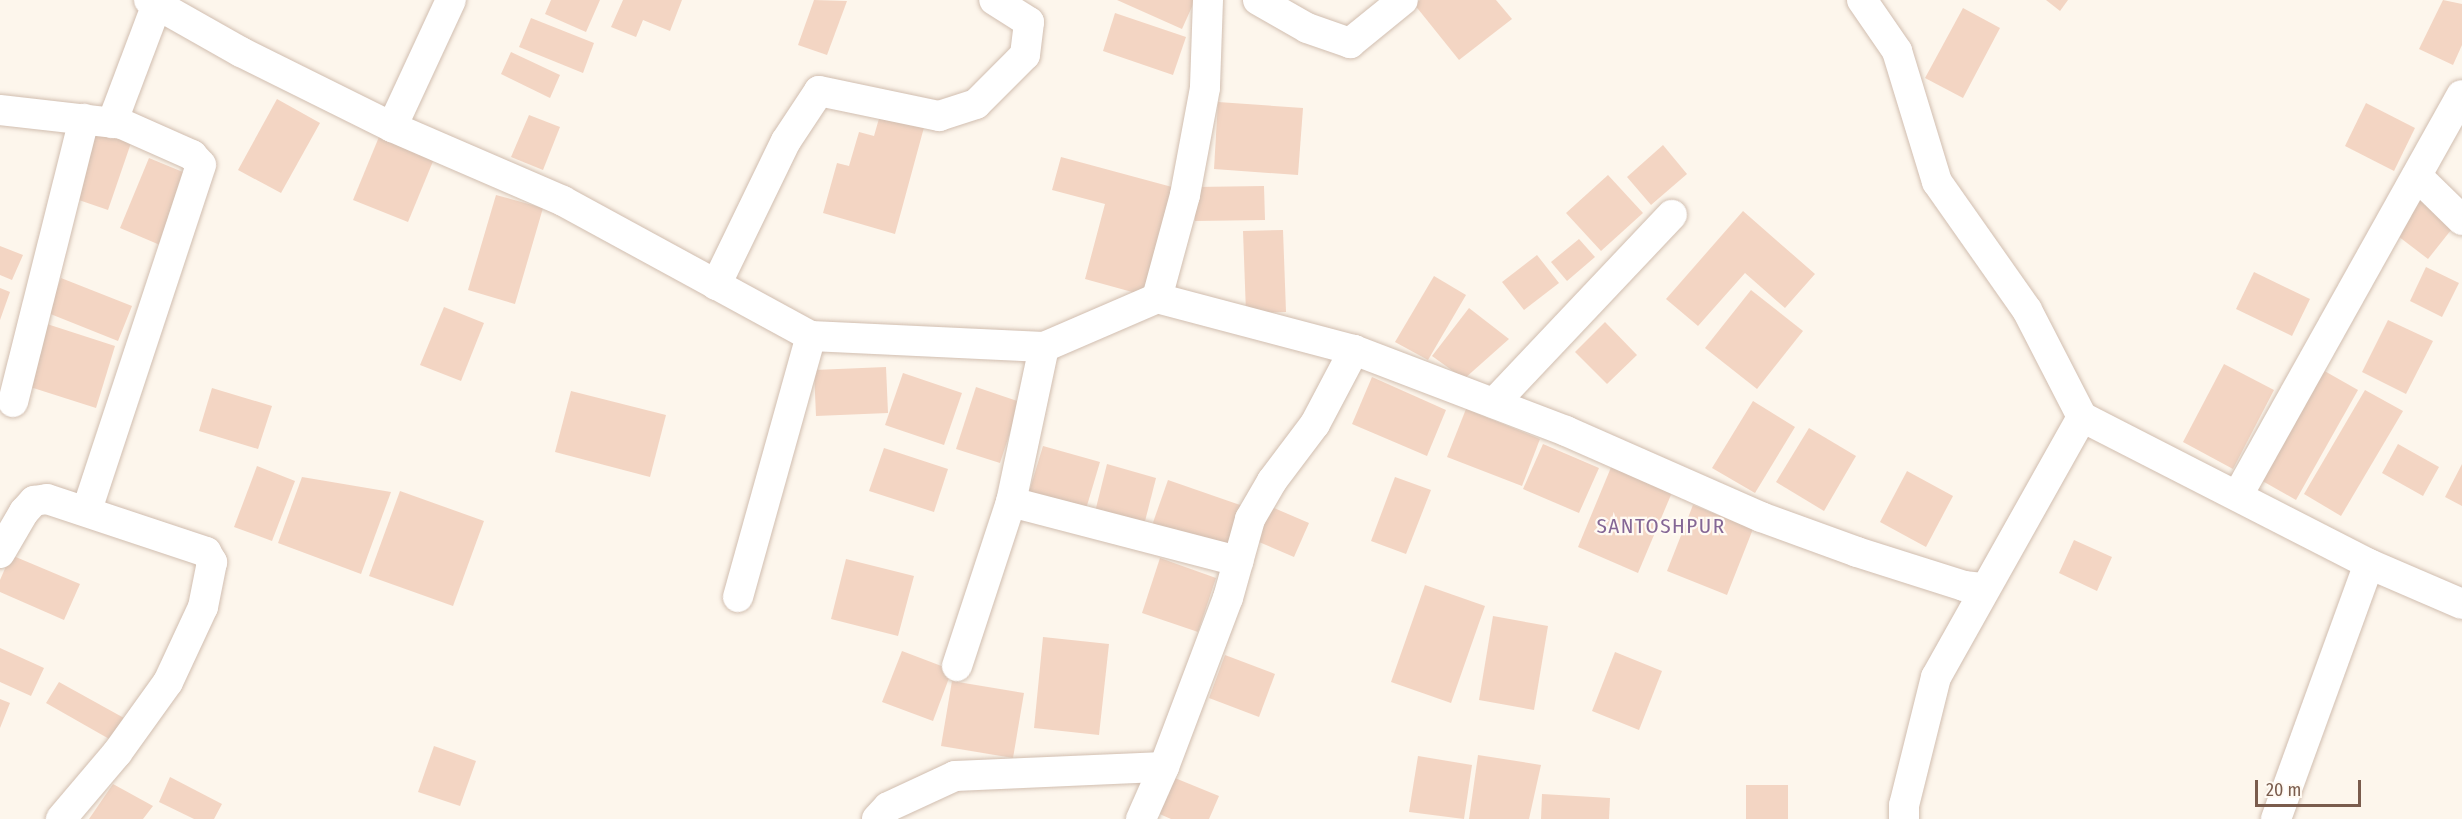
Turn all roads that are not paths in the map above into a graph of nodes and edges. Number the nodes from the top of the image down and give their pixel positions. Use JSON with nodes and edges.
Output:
{"nodes":[{"id":1,"x":451,"y":0,"type":"edge"},
{"id":2,"x":994,"y":0,"type":"edge"},
{"id":3,"x":1208,"y":0,"type":"edge"},
{"id":4,"x":1258,"y":0,"type":"edge"},
{"id":5,"x":1403,"y":0,"type":"edge"},
{"id":6,"x":1862,"y":0,"type":"edge"},
{"id":7,"x":153,"y":2,"type":"edge"},
{"id":8,"x":2462,"y":94,"type":"edge"},
{"id":9,"x":0,"y":110,"type":"edge"},
{"id":10,"x":98,"y":121,"type":"junction"},
{"id":11,"x":392,"y":127,"type":"junction"},
{"id":12,"x":2417,"y":176,"type":"junction"},
{"id":13,"x":1672,"y":215,"type":"dead end"},
{"id":14,"x":2462,"y":220,"type":"edge"},
{"id":15,"x":716,"y":285,"type":"junction"},
{"id":16,"x":1157,"y":298,"type":"junction"},
{"id":17,"x":811,"y":336,"type":"junction"},
{"id":18,"x":1044,"y":347,"type":"junction"},
{"id":19,"x":1354,"y":350,"type":"junction"},
{"id":20,"x":13,"y":402,"type":"dead end"},
{"id":21,"x":1494,"y":403,"type":"junction"},
{"id":22,"x":2082,"y":417,"type":"junction"},
{"id":23,"x":2238,"y":495,"type":"junction"},
{"id":24,"x":1011,"y":502,"type":"junction"},
{"id":25,"x":87,"y":509,"type":"junction"},
{"id":26,"x":0,"y":553,"type":"edge"},
{"id":27,"x":1238,"y":561,"type":"junction"},
{"id":28,"x":2369,"y":564,"type":"junction"},
{"id":29,"x":1984,"y":588,"type":"junction"},
{"id":30,"x":738,"y":597,"type":"dead end"},
{"id":31,"x":2461,"y":605,"type":"edge"},
{"id":32,"x":957,"y":666,"type":"dead end"},
{"id":33,"x":1164,"y":767,"type":"junction"},
{"id":34,"x":61,"y":819,"type":"edge"},
{"id":35,"x":877,"y":819,"type":"edge"},
{"id":36,"x":1141,"y":819,"type":"edge"},
{"id":37,"x":1904,"y":819,"type":"edge"},
{"id":38,"x":2277,"y":819,"type":"edge"}],
"edges":[{"from":1,"to":11,"type":"street"},
{"from":2,"to":15,"type":"street"},
{"from":3,"to":16,"type":"street"},
{"from":4,"to":5,"type":"street"},
{"from":6,"to":22,"type":"street"},
{"from":7,"to":10,"type":"street"},
{"from":7,"to":11,"type":"street"},
{"from":8,"to":12,"type":"street"},
{"from":9,"to":10,"type":"street"},
{"from":10,"to":20,"type":"street"},
{"from":10,"to":25,"type":"street"},
{"from":11,"to":15,"type":"street"},
{"from":12,"to":14,"type":"street"},
{"from":12,"to":23,"type":"street"},
{"from":13,"to":21,"type":"street"},
{"from":15,"to":17,"type":"street"},
{"from":16,"to":18,"type":"street"},
{"from":16,"to":19,"type":"street"},
{"from":17,"to":18,"type":"street"},
{"from":17,"to":30,"type":"street"},
{"from":18,"to":24,"type":"street"},
{"from":19,"to":21,"type":"street"},
{"from":19,"to":27,"type":"street"},
{"from":21,"to":29,"type":"street"},
{"from":22,"to":23,"type":"street"},
{"from":22,"to":29,"type":"street"},
{"from":23,"to":28,"type":"street"},
{"from":24,"to":27,"type":"street"},
{"from":24,"to":32,"type":"street"},
{"from":25,"to":26,"type":"street"},
{"from":25,"to":34,"type":"street"},
{"from":27,"to":33,"type":"street"},
{"from":28,"to":31,"type":"street"},
{"from":28,"to":38,"type":"street"},
{"from":29,"to":37,"type":"street"},
{"from":33,"to":35,"type":"street"},
{"from":33,"to":36,"type":"street"}]}
